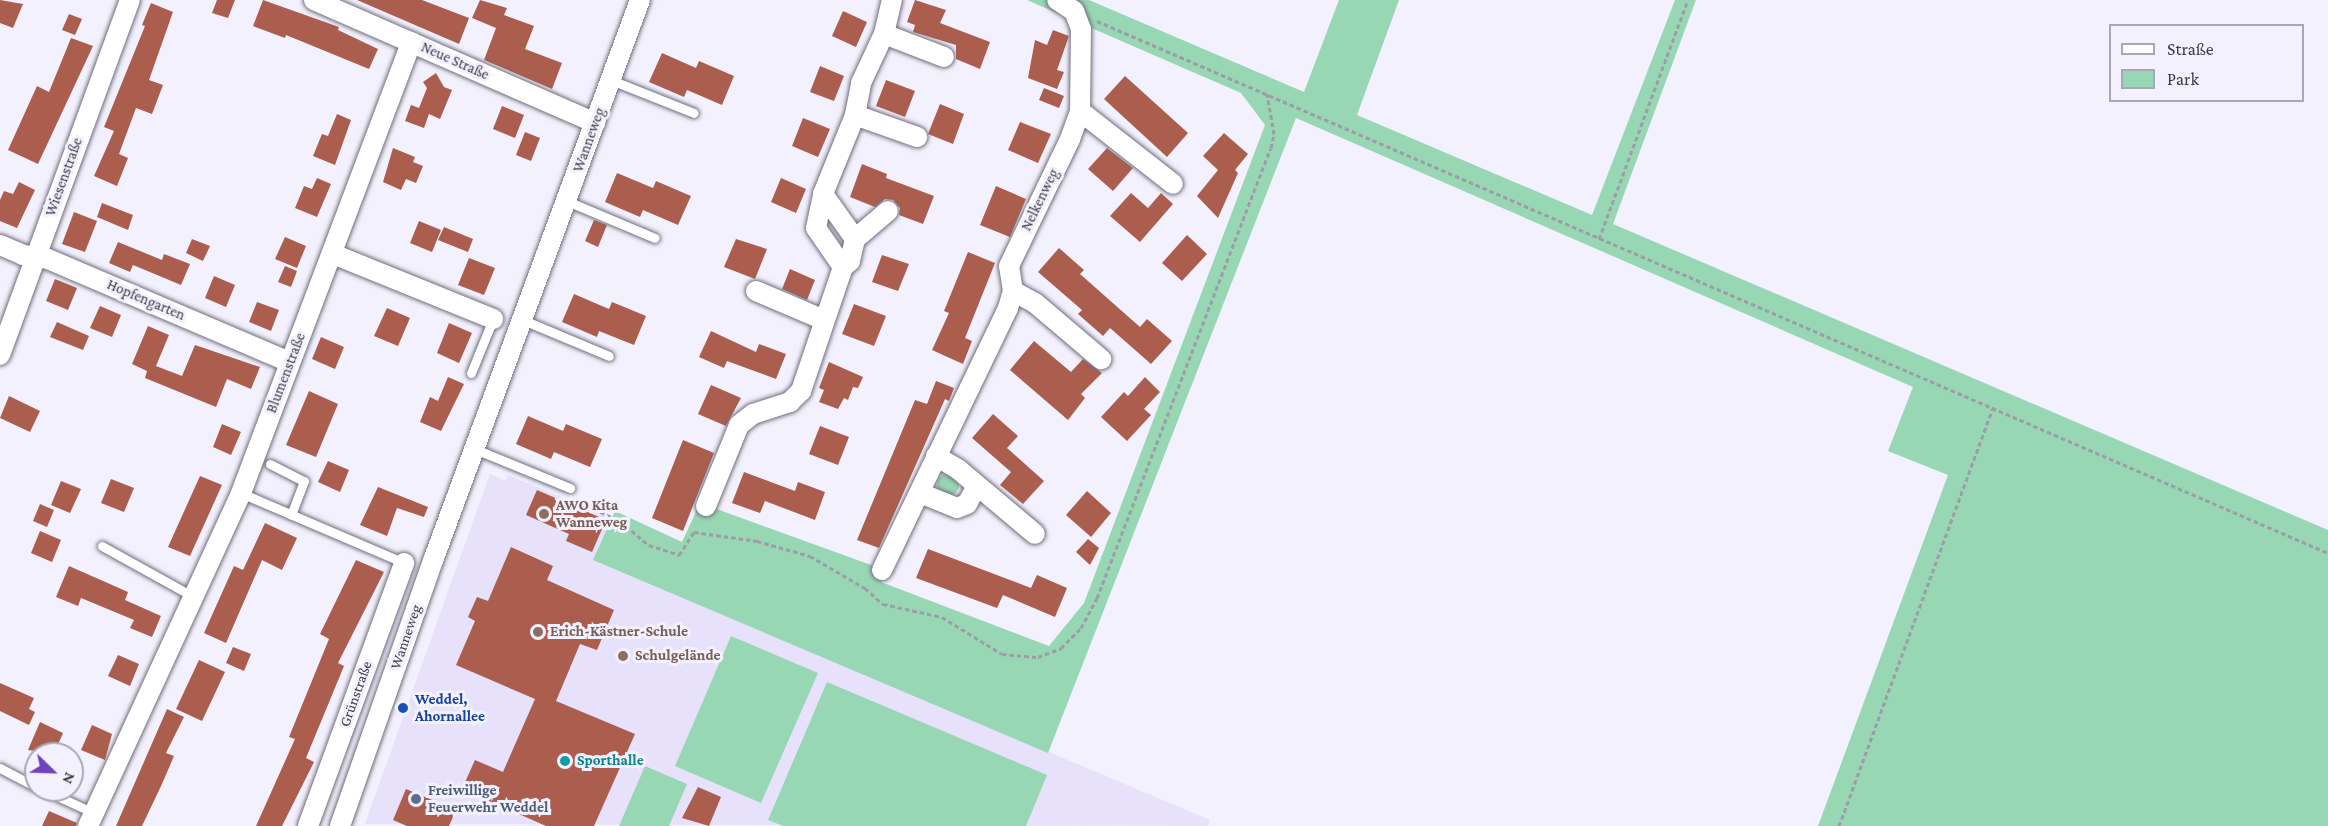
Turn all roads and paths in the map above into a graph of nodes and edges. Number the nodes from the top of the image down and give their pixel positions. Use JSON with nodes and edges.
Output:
{"nodes":[{"id":1,"x":130,"y":0,"type":"edge"},
{"id":2,"x":314,"y":0,"type":"edge"},
{"id":3,"x":640,"y":0,"type":"edge"},
{"id":4,"x":892,"y":0,"type":"edge"},
{"id":5,"x":1688,"y":0,"type":"edge"},
{"id":6,"x":1066,"y":5,"type":"edge"},
{"id":7,"x":884,"y":34,"type":"junction"},
{"id":8,"x":411,"y":42,"type":"junction"},
{"id":9,"x":944,"y":57,"type":"dead end"},
{"id":10,"x":611,"y":80,"type":"junction"},
{"id":11,"x":1267,"y":94,"type":"junction"},
{"id":12,"x":1080,"y":111,"type":"junction"},
{"id":13,"x":694,"y":113,"type":"dead end"},
{"id":14,"x":855,"y":115,"type":"junction"},
{"id":15,"x":595,"y":123,"type":"junction"},
{"id":16,"x":917,"y":137,"type":"dead end"},
{"id":17,"x":1173,"y":184,"type":"dead end"},
{"id":18,"x":824,"y":194,"type":"junction"},
{"id":19,"x":567,"y":201,"type":"junction"},
{"id":20,"x":888,"y":211,"type":"dead end"},
{"id":21,"x":655,"y":238,"type":"dead end"},
{"id":22,"x":855,"y":239,"type":"junction"},
{"id":23,"x":1599,"y":239,"type":"junction"},
{"id":24,"x":0,"y":245,"type":"edge"},
{"id":25,"x":333,"y":254,"type":"junction"},
{"id":26,"x":35,"y":257,"type":"junction"},
{"id":27,"x":843,"y":267,"type":"junction"},
{"id":28,"x":756,"y":291,"type":"dead end"},
{"id":29,"x":1013,"y":291,"type":"junction"},
{"id":30,"x":493,"y":319,"type":"joint"},
{"id":31,"x":523,"y":320,"type":"junction"},
{"id":32,"x":824,"y":320,"type":"junction"},
{"id":33,"x":0,"y":355,"type":"edge"},
{"id":34,"x":609,"y":356,"type":"dead end"},
{"id":35,"x":1101,"y":359,"type":"dead end"},
{"id":36,"x":290,"y":362,"type":"junction"},
{"id":37,"x":471,"y":373,"type":"dead end"},
{"id":38,"x":1993,"y":408,"type":"junction"},
{"id":39,"x":475,"y":449,"type":"junction"},
{"id":40,"x":936,"y":456,"type":"junction"},
{"id":41,"x":270,"y":464,"type":"dead end"},
{"id":42,"x":977,"y":486,"type":"junction"},
{"id":43,"x":241,"y":492,"type":"junction"},
{"id":44,"x":567,"y":492,"type":"joint"},
{"id":45,"x":920,"y":493,"type":"junction"},
{"id":46,"x":706,"y":506,"type":"dead end"},
{"id":47,"x":291,"y":514,"type":"junction"},
{"id":48,"x":1035,"y":534,"type":"dead end"},
{"id":49,"x":102,"y":546,"type":"dead end"},
{"id":50,"x":2328,"y":553,"type":"edge"},
{"id":51,"x":404,"y":563,"type":"joint"},
{"id":52,"x":882,"y":570,"type":"dead end"},
{"id":53,"x":194,"y":597,"type":"junction"},
{"id":54,"x":0,"y":768,"type":"edge"},
{"id":55,"x":24,"y":781,"type":"edge"},
{"id":56,"x":63,"y":802,"type":"edge"},
{"id":57,"x":91,"y":819,"type":"edge"},
{"id":58,"x":308,"y":826,"type":"edge"},
{"id":59,"x":340,"y":826,"type":"edge"},
{"id":60,"x":1839,"y":826,"type":"edge"}],
"edges":[{"from":1,"to":26,"type":"street","name":"Wiesenstraße"},
{"from":2,"to":8,"type":"street","name":"Neue Straße"},
{"from":3,"to":10,"type":"street","name":"Wanneweg"},
{"from":4,"to":7,"type":"street"},
{"from":5,"to":23,"type":"path"},
{"from":6,"to":11,"type":"path"},
{"from":6,"to":12,"type":"street","name":"Nelkenweg"},
{"from":7,"to":9,"type":"street"},
{"from":7,"to":14,"type":"street"},
{"from":8,"to":15,"type":"street","name":"Neue Straße"},
{"from":8,"to":25,"type":"street","name":"Blumenstraße"},
{"from":10,"to":13,"type":"lane"},
{"from":10,"to":15,"type":"street","name":"Wanneweg"},
{"from":11,"to":23,"type":"path"},
{"from":11,"to":44,"type":"path"},
{"from":12,"to":17,"type":"street"},
{"from":12,"to":29,"type":"street","name":"Nelkenweg"},
{"from":14,"to":16,"type":"street"},
{"from":14,"to":18,"type":"street"},
{"from":15,"to":19,"type":"street","name":"Wanneweg"},
{"from":18,"to":22,"type":"street"},
{"from":18,"to":27,"type":"street"},
{"from":19,"to":21,"type":"lane"},
{"from":19,"to":31,"type":"street","name":"Wanneweg"},
{"from":20,"to":22,"type":"street"},
{"from":22,"to":27,"type":"street"},
{"from":23,"to":38,"type":"path"},
{"from":24,"to":26,"type":"street","name":"Hopfengarten"},
{"from":25,"to":30,"type":"street"},
{"from":25,"to":36,"type":"street","name":"Blumenstraße"},
{"from":26,"to":33,"type":"street","name":"Wiesenstraße"},
{"from":26,"to":36,"type":"street","name":"Hopfengarten"},
{"from":27,"to":32,"type":"street"},
{"from":28,"to":32,"type":"street"},
{"from":29,"to":35,"type":"street"},
{"from":29,"to":40,"type":"street","name":"Nelkenweg"},
{"from":30,"to":37,"type":"lane"},
{"from":31,"to":34,"type":"lane"},
{"from":31,"to":39,"type":"street","name":"Wanneweg"},
{"from":32,"to":46,"type":"street"},
{"from":36,"to":43,"type":"street","name":"Blumenstraße"},
{"from":38,"to":50,"type":"path"},
{"from":38,"to":60,"type":"path"},
{"from":39,"to":44,"type":"lane"},
{"from":39,"to":59,"type":"street","name":"Wanneweg"},
{"from":40,"to":42,"type":"street"},
{"from":40,"to":45,"type":"street","name":"Nelkenweg"},
{"from":41,"to":47,"type":"lane"},
{"from":42,"to":45,"type":"street"},
{"from":42,"to":48,"type":"street"},
{"from":43,"to":47,"type":"lane"},
{"from":43,"to":53,"type":"street","name":"Blumenstraße"},
{"from":45,"to":52,"type":"street","name":"Nelkenweg"},
{"from":47,"to":51,"type":"lane"},
{"from":49,"to":53,"type":"lane"},
{"from":51,"to":58,"type":"street","name":"Grünstraße"},
{"from":53,"to":57,"type":"street","name":"Blumenstraße"},
{"from":54,"to":55,"type":"lane"},
{"from":56,"to":57,"type":"lane","name":"Blumenstraße"}]}
